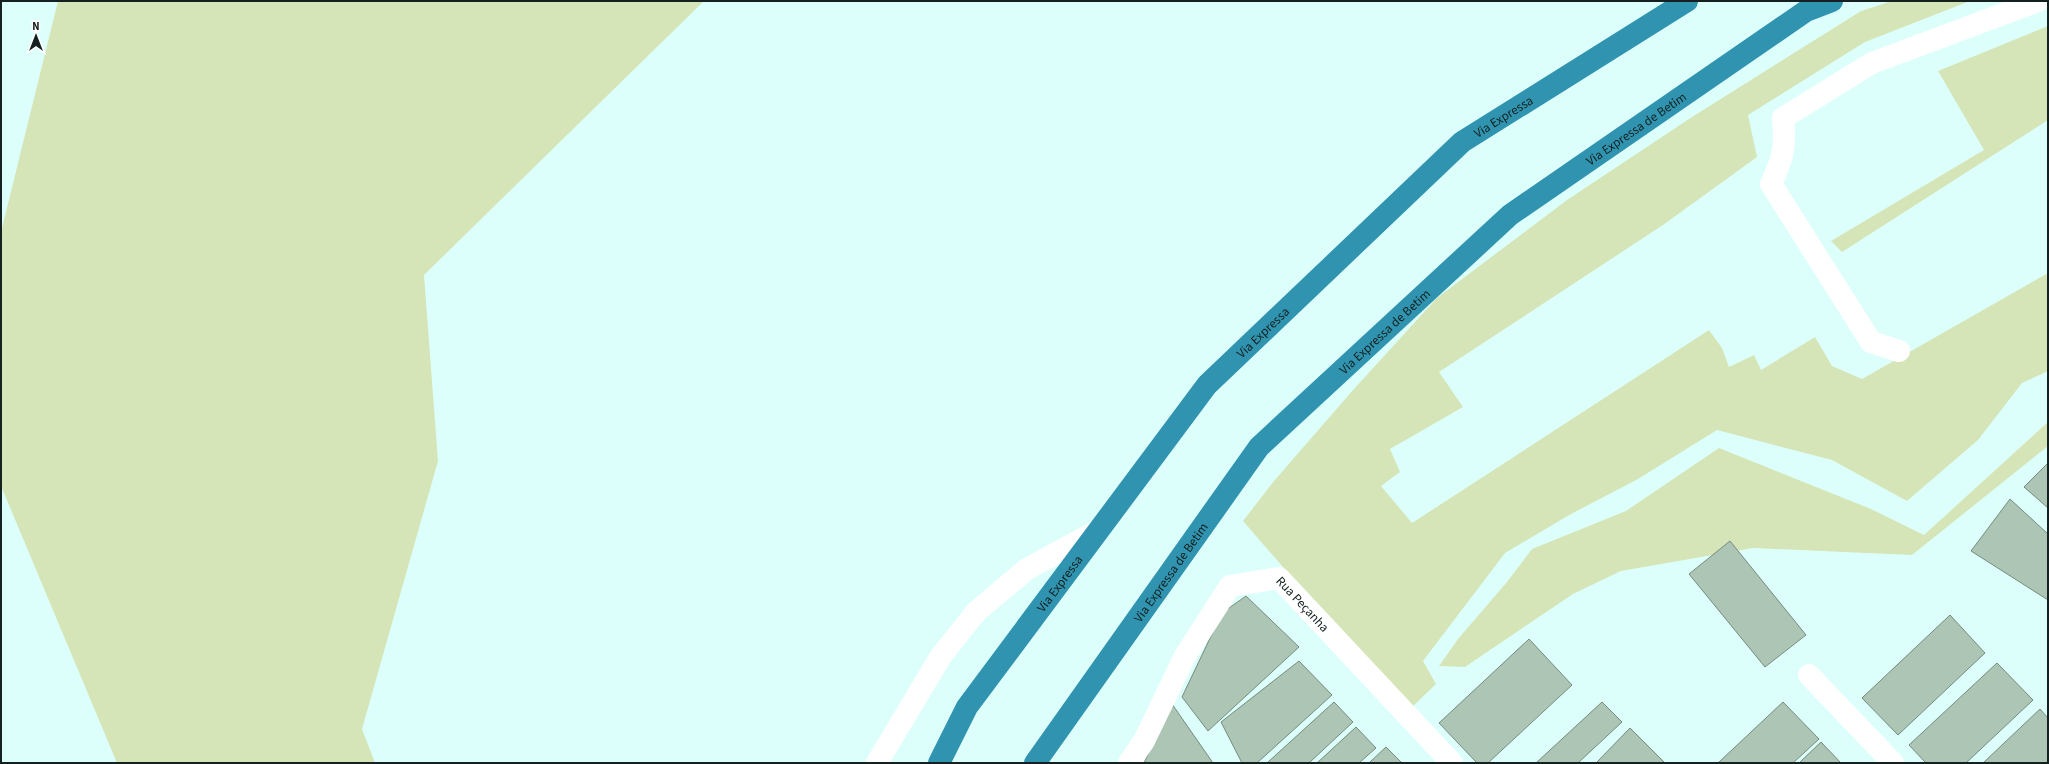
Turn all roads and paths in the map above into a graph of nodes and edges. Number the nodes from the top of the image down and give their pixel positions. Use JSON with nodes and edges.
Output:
{"nodes":[{"id":1,"x":1687,"y":1,"type":"edge"},
{"id":2,"x":1832,"y":1,"type":"edge"},
{"id":3,"x":2038,"y":1,"type":"edge"},
{"id":4,"x":1899,"y":351,"type":"dead end"},
{"id":5,"x":1099,"y":530,"type":"junction"},
{"id":6,"x":1809,"y":675,"type":"dead end"},
{"id":7,"x":877,"y":763,"type":"edge"},
{"id":8,"x":938,"y":763,"type":"edge"},
{"id":9,"x":1035,"y":763,"type":"edge"},
{"id":10,"x":1129,"y":763,"type":"edge"},
{"id":11,"x":1452,"y":763,"type":"edge"},
{"id":12,"x":1893,"y":763,"type":"edge"}],
"edges":[{"from":1,"to":5,"type":"highway","name":"Via Expressa"},
{"from":2,"to":9,"type":"highway","name":"Via Expressa de Betim"},
{"from":3,"to":4,"type":"street"},
{"from":5,"to":7,"type":"street"},
{"from":5,"to":8,"type":"highway","name":"Via Expressa"},
{"from":6,"to":12,"type":"street"},
{"from":10,"to":11,"type":"street","name":"Rua Peçanha"}]}
